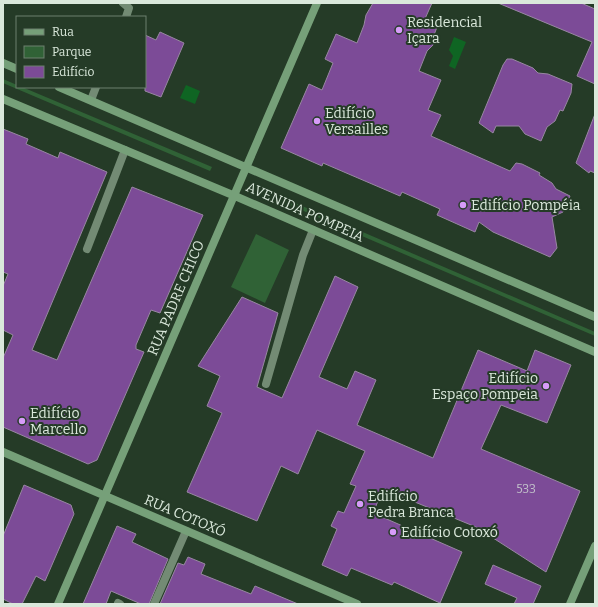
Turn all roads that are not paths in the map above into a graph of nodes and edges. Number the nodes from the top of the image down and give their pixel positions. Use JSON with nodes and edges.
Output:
{"nodes":[{"id":1,"x":123,"y":3,"type":"edge"},
{"id":2,"x":318,"y":3,"type":"edge"},
{"id":3,"x":126,"y":16,"type":"edge"},
{"id":4,"x":3,"y":63,"type":"edge"},
{"id":5,"x":16,"y":69,"type":"edge"},
{"id":6,"x":62,"y":88,"type":"edge"},
{"id":7,"x":96,"y":88,"type":"edge"},
{"id":8,"x":3,"y":99,"type":"edge"},
{"id":9,"x":91,"y":100,"type":"junction"},
{"id":10,"x":125,"y":150,"type":"junction"},
{"id":11,"x":247,"y":167,"type":"junction"},
{"id":12,"x":235,"y":196,"type":"junction"},
{"id":13,"x":313,"y":230,"type":"junction"},
{"id":14,"x":87,"y":249,"type":"dead end"},
{"id":15,"x":595,"y":316,"type":"edge"},
{"id":16,"x":595,"y":352,"type":"edge"},
{"id":17,"x":266,"y":384,"type":"dead end"},
{"id":18,"x":3,"y":452,"type":"edge"},
{"id":19,"x":105,"y":496,"type":"junction"},
{"id":20,"x":186,"y":531,"type":"junction"},
{"id":21,"x":595,"y":546,"type":"edge"},
{"id":22,"x":58,"y":604,"type":"edge"},
{"id":23,"x":154,"y":604,"type":"edge"},
{"id":24,"x":357,"y":604,"type":"edge"},
{"id":25,"x":570,"y":604,"type":"edge"}],
"edges":[{"from":1,"to":3,"type":"street"},
{"from":2,"to":11,"type":"main road","name":"RUA PADRE CHICO"},
{"from":4,"to":5,"type":"main road"},
{"from":6,"to":9,"type":"main road","name":"AVENIDA POMPEIA"},
{"from":7,"to":9,"type":"street"},
{"from":8,"to":10,"type":"main road","name":"AVENIDA POMPEIA"},
{"from":9,"to":11,"type":"main road","name":"AVENIDA POMPEIA"},
{"from":10,"to":12,"type":"main road","name":"AVENIDA POMPEIA"},
{"from":10,"to":14,"type":"street"},
{"from":11,"to":12,"type":"main road","name":"RUA PADRE CHICO"},
{"from":11,"to":15,"type":"main road","name":"AVENIDA POMPEIA"},
{"from":12,"to":13,"type":"main road","name":"AVENIDA POMPEIA"},
{"from":12,"to":19,"type":"main road","name":"RUA PADRE CHICO"},
{"from":13,"to":16,"type":"main road","name":"AVENIDA POMPEIA"},
{"from":13,"to":17,"type":"street"},
{"from":18,"to":19,"type":"main road","name":"RUA COTOXÓ"},
{"from":19,"to":20,"type":"main road","name":"RUA COTOXÓ"},
{"from":19,"to":22,"type":"main road","name":"RUA PADRE CHICO"},
{"from":20,"to":23,"type":"street"},
{"from":20,"to":24,"type":"main road","name":"RUA COTOXÓ"},
{"from":21,"to":25,"type":"main road"}]}
